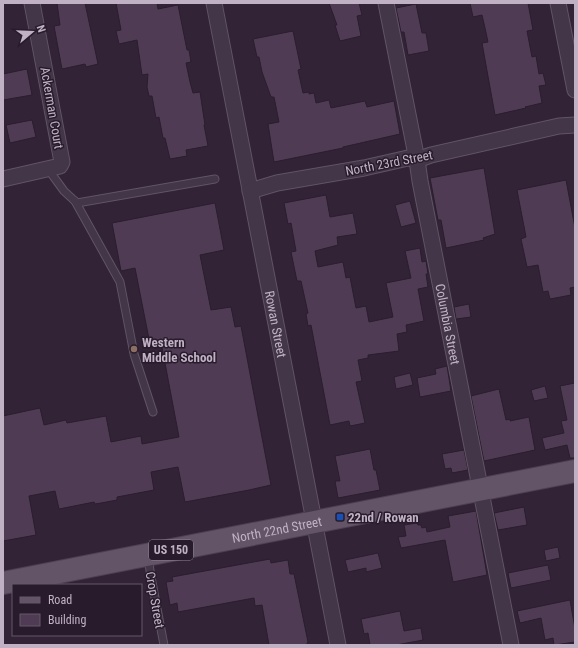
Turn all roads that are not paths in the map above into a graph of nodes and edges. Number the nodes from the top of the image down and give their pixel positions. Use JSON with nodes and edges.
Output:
{"nodes":[{"id":1,"x":32,"y":3,"type":"edge"},
{"id":2,"x":214,"y":3,"type":"edge"},
{"id":3,"x":386,"y":3,"type":"edge"},
{"id":4,"x":558,"y":3,"type":"edge"},
{"id":5,"x":575,"y":90,"type":"edge"},
{"id":6,"x":575,"y":125,"type":"edge"},
{"id":7,"x":417,"y":160,"type":"junction"},
{"id":8,"x":54,"y":168,"type":"junction"},
{"id":9,"x":3,"y":179,"type":"edge"},
{"id":10,"x":214,"y":179,"type":"dead end"},
{"id":11,"x":250,"y":191,"type":"junction"},
{"id":12,"x":75,"y":201,"type":"junction"},
{"id":13,"x":153,"y":412,"type":"dead end"},
{"id":14,"x":575,"y":471,"type":"edge"},
{"id":15,"x":480,"y":490,"type":"junction"},
{"id":16,"x":314,"y":522,"type":"junction"},
{"id":17,"x":148,"y":554,"type":"junction"},
{"id":18,"x":3,"y":583,"type":"edge"},
{"id":19,"x":164,"y":645,"type":"edge"},
{"id":20,"x":338,"y":645,"type":"edge"},
{"id":21,"x":511,"y":645,"type":"edge"}],
"edges":[{"from":1,"to":8,"type":"street","name":"Ackerman Court"},
{"from":2,"to":11,"type":"street","name":"Rowan Street"},
{"from":3,"to":7,"type":"street","name":"Columbia Street"},
{"from":4,"to":5,"type":"street"},
{"from":6,"to":7,"type":"street","name":"North 23rd Street"},
{"from":7,"to":11,"type":"street","name":"North 23rd Street"},
{"from":7,"to":15,"type":"street","name":"Columbia Street"},
{"from":8,"to":9,"type":"street"},
{"from":8,"to":12,"type":"lane"},
{"from":10,"to":12,"type":"lane"},
{"from":11,"to":16,"type":"street","name":"Rowan Street"},
{"from":12,"to":13,"type":"lane"},
{"from":14,"to":15,"type":"main road","name":"North 22nd Street","number":"US 150"},
{"from":15,"to":16,"type":"main road","name":"North 22nd Street","number":"US 150"},
{"from":15,"to":21,"type":"street","name":"Columbia Street"},
{"from":16,"to":17,"type":"main road","name":"North 22nd Street","number":"US 150"},
{"from":16,"to":20,"type":"street","name":"Rowan Street"},
{"from":17,"to":18,"type":"main road","name":"North 22nd Street","number":"US 150"},
{"from":17,"to":19,"type":"lane","name":"Crop Street"}]}
